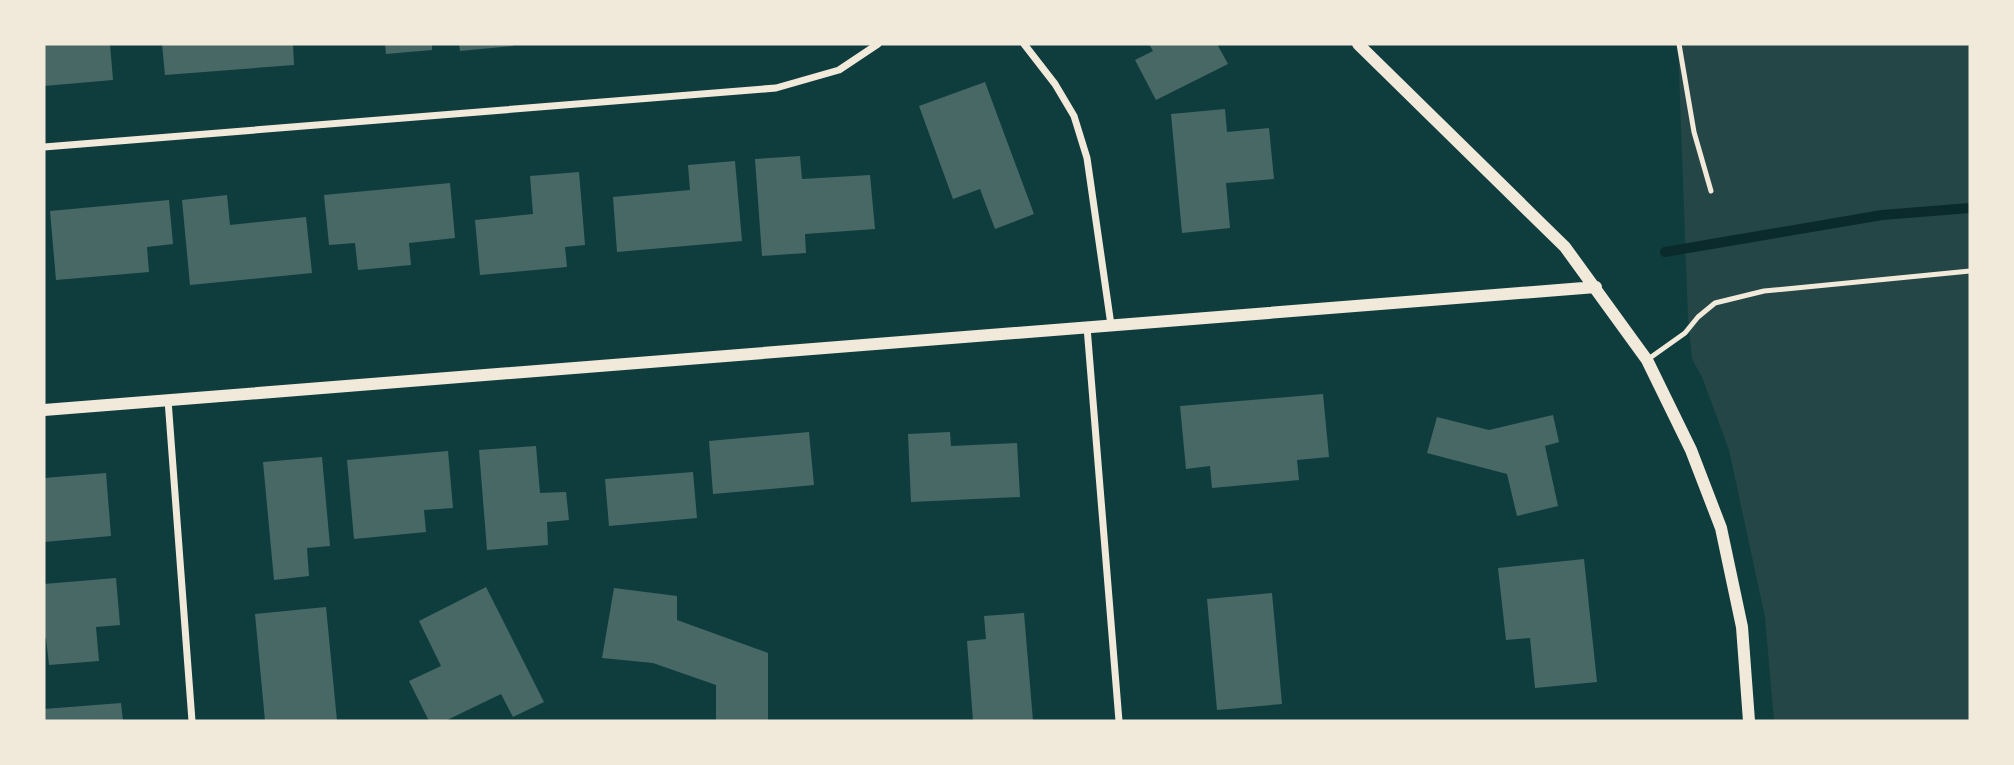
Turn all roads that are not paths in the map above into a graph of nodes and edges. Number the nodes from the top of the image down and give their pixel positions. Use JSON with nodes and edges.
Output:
{"nodes":[{"id":1,"x":878,"y":44,"type":"edge"},
{"id":2,"x":1024,"y":44,"type":"edge"},
{"id":3,"x":1358,"y":44,"type":"edge"},
{"id":4,"x":1679,"y":44,"type":"edge"},
{"id":5,"x":44,"y":148,"type":"edge"},
{"id":6,"x":1711,"y":191,"type":"dead end"},
{"id":7,"x":1970,"y":271,"type":"edge"},
{"id":8,"x":1595,"y":287,"type":"junction"},
{"id":9,"x":1111,"y":325,"type":"junction"},
{"id":10,"x":1087,"y":327,"type":"junction"},
{"id":11,"x":1647,"y":360,"type":"junction"},
{"id":12,"x":169,"y":400,"type":"junction"},
{"id":13,"x":44,"y":410,"type":"edge"},
{"id":14,"x":191,"y":721,"type":"edge"},
{"id":15,"x":1119,"y":721,"type":"edge"},
{"id":16,"x":1749,"y":721,"type":"edge"}],
"edges":[{"from":1,"to":5,"type":"street"},
{"from":2,"to":9,"type":"street"},
{"from":3,"to":8,"type":"street"},
{"from":4,"to":6,"type":"lane"},
{"from":7,"to":11,"type":"lane"},
{"from":8,"to":9,"type":"street"},
{"from":8,"to":11,"type":"street"},
{"from":9,"to":10,"type":"street"},
{"from":10,"to":12,"type":"street"},
{"from":10,"to":15,"type":"street"},
{"from":11,"to":16,"type":"street"},
{"from":12,"to":13,"type":"street"},
{"from":12,"to":14,"type":"street"}]}
